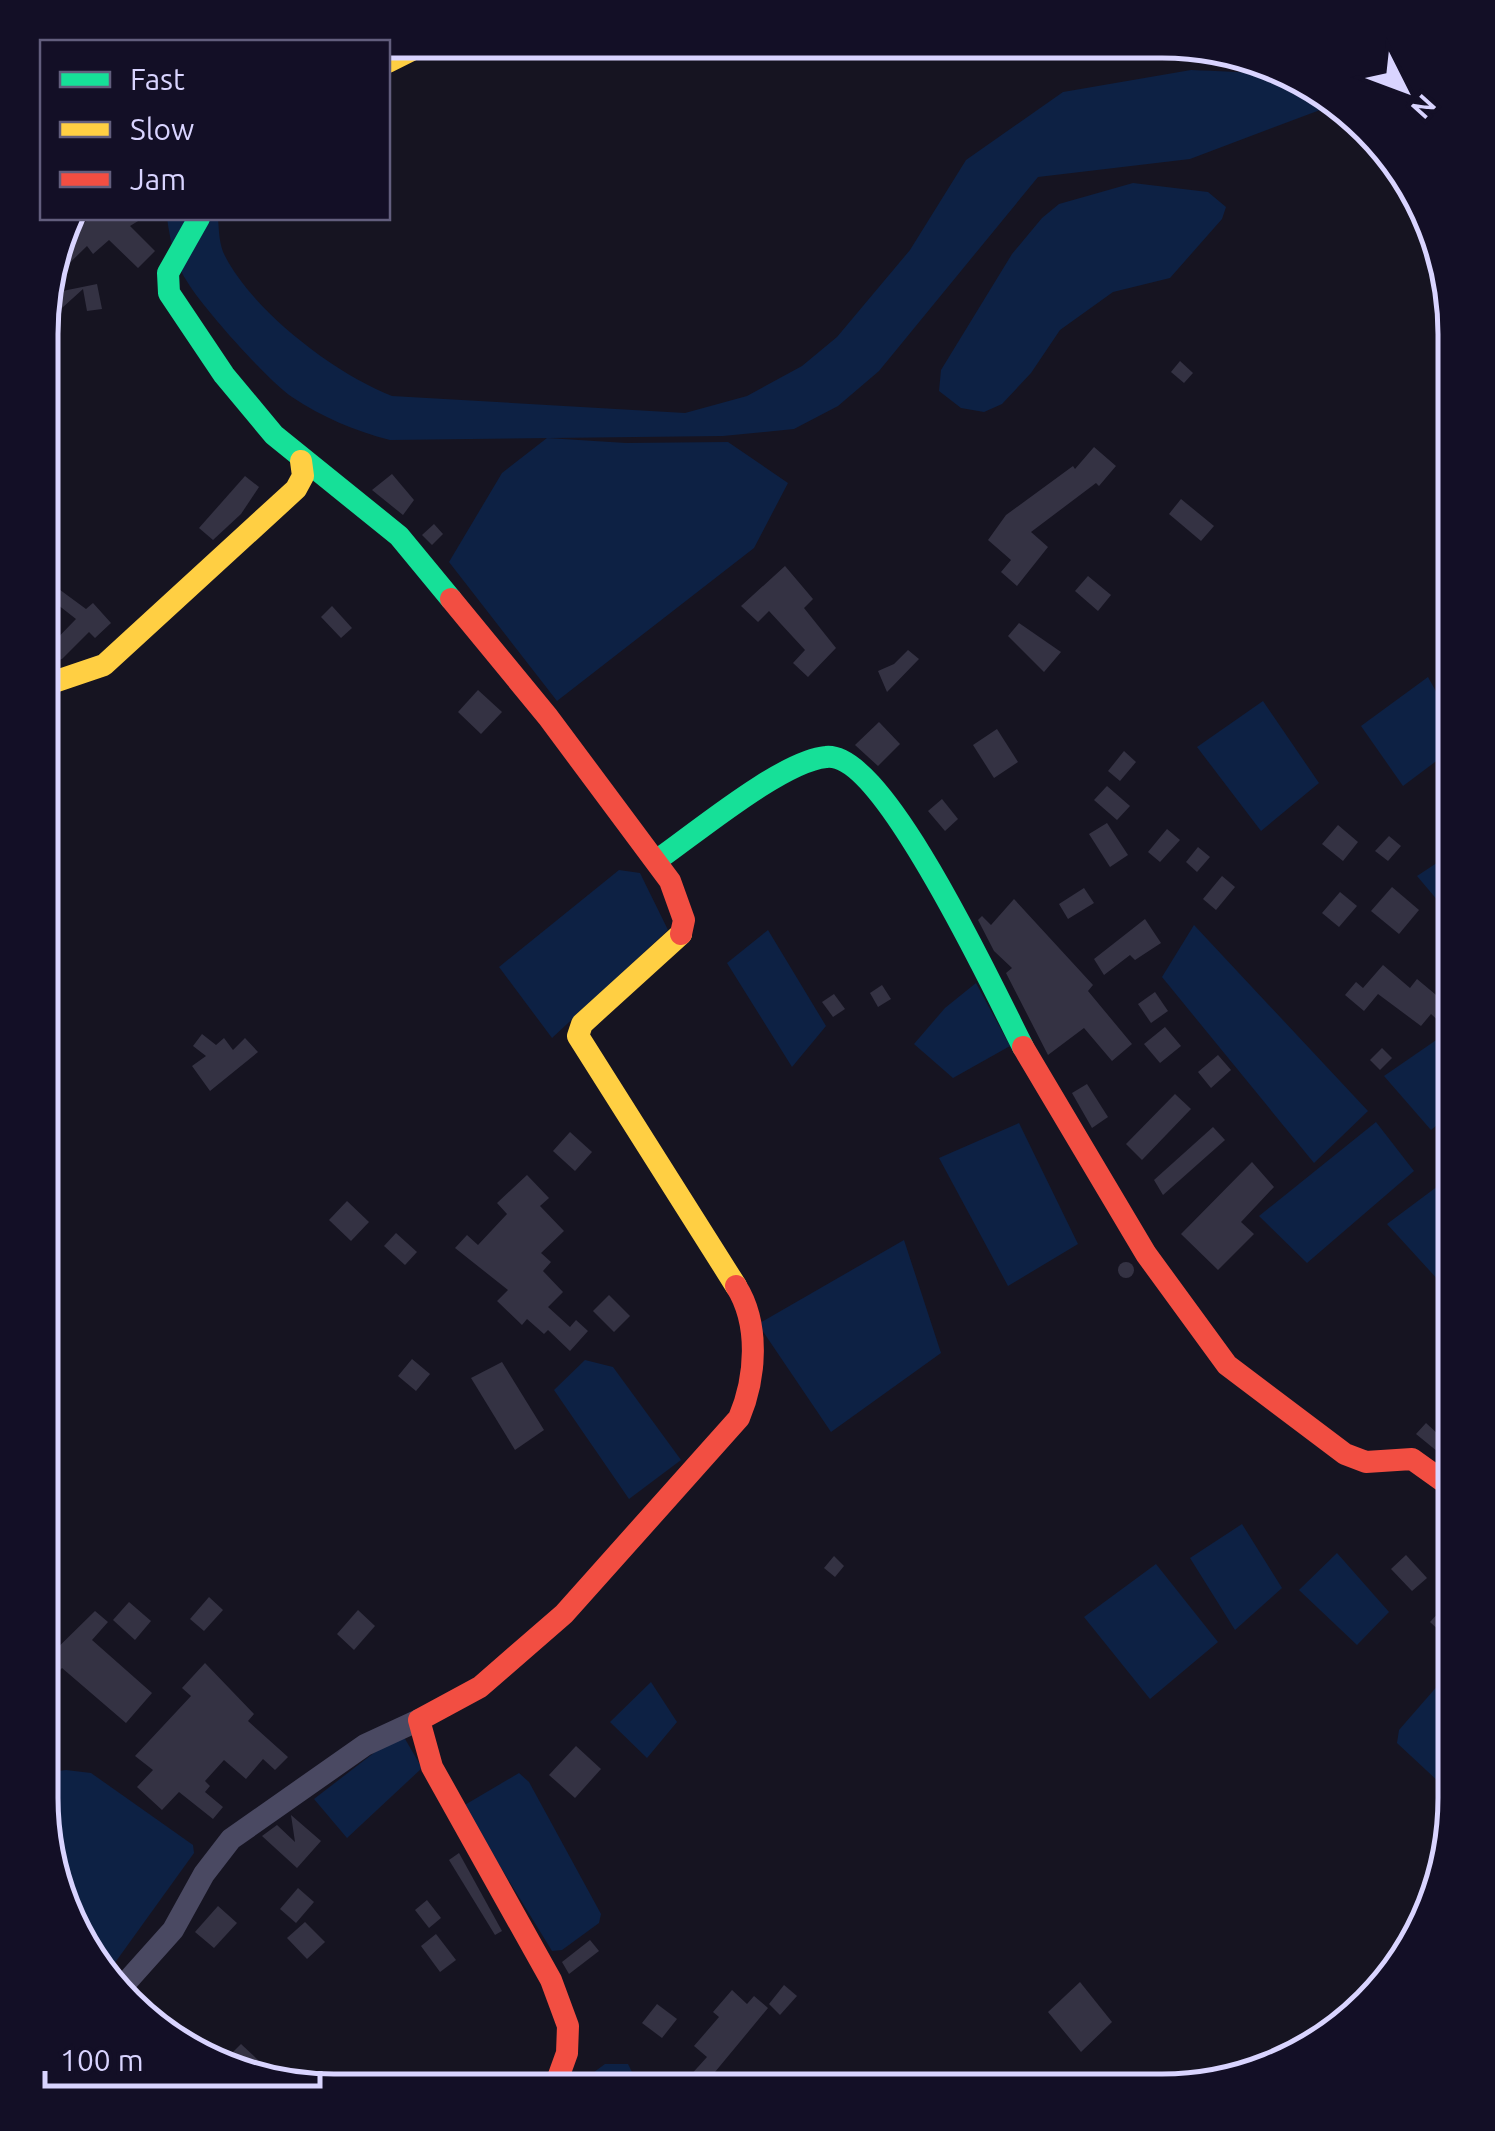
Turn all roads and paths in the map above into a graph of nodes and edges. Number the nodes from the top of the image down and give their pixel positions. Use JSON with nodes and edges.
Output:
{"nodes":[{"id":1,"x":198,"y":220,"type":"edge"},
{"id":2,"x":301,"y":461,"type":"junction"},
{"id":3,"x":58,"y":681,"type":"edge"},
{"id":4,"x":658,"y":860,"type":"junction"},
{"id":5,"x":1437,"y":1477,"type":"edge"},
{"id":6,"x":420,"y":1720,"type":"junction"},
{"id":7,"x":128,"y":1981,"type":"edge"},
{"id":8,"x":559,"y":2074,"type":"edge"}],
"edges":[{"from":1,"to":2,"type":"street"},
{"from":2,"to":3,"type":"street"},
{"from":2,"to":4,"type":"street"},
{"from":4,"to":5,"type":"street"},
{"from":4,"to":6,"type":"street"},
{"from":6,"to":7,"type":"street"},
{"from":6,"to":8,"type":"street"}]}
